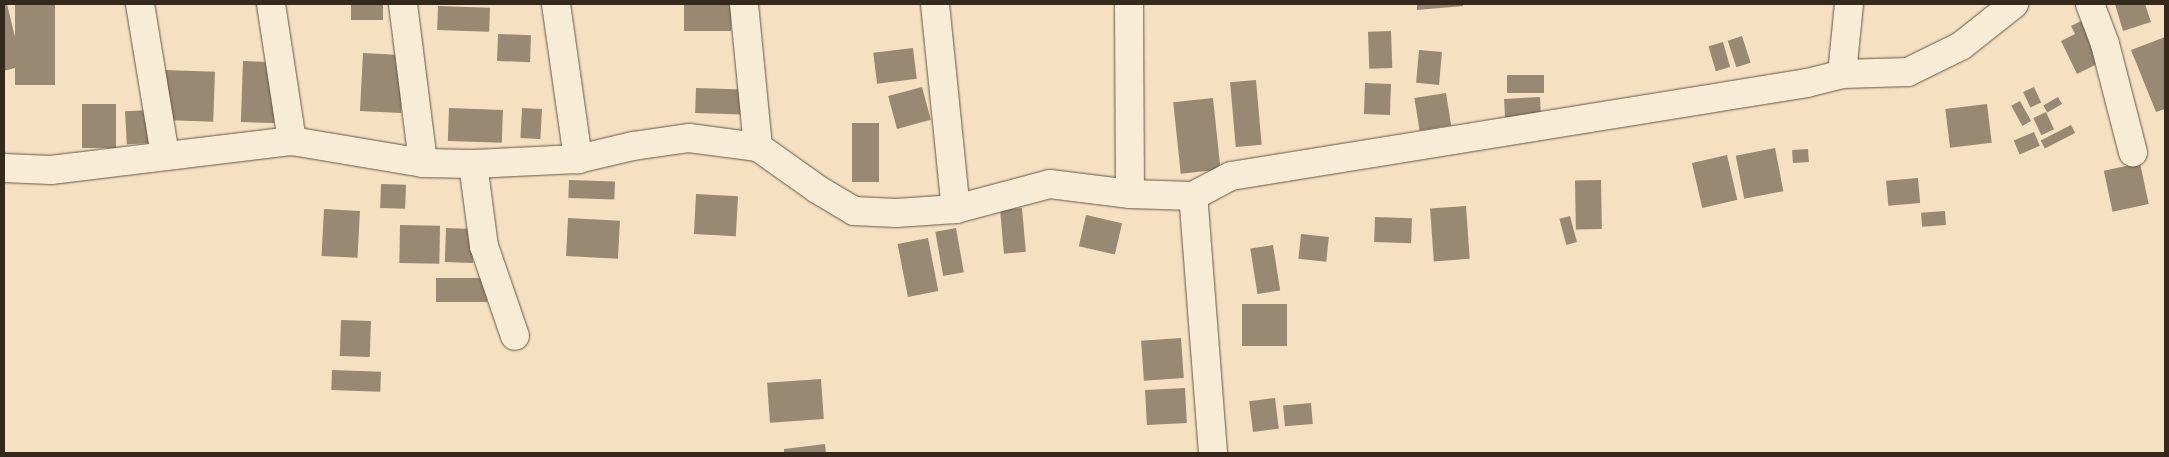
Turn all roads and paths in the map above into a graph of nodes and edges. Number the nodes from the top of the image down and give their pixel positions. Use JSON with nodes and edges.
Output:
{"nodes":[{"id":1,"x":140,"y":4,"type":"edge"},
{"id":2,"x":272,"y":4,"type":"edge"},
{"id":3,"x":403,"y":4,"type":"edge"},
{"id":4,"x":556,"y":4,"type":"edge"},
{"id":5,"x":744,"y":4,"type":"edge"},
{"id":6,"x":935,"y":4,"type":"edge"},
{"id":7,"x":1129,"y":4,"type":"edge"},
{"id":8,"x":1849,"y":4,"type":"edge"},
{"id":9,"x":2014,"y":4,"type":"edge"},
{"id":10,"x":2090,"y":4,"type":"edge"},
{"id":11,"x":1842,"y":74,"type":"junction"},
{"id":12,"x":292,"y":141,"type":"junction"},
{"id":13,"x":758,"y":147,"type":"junction"},
{"id":14,"x":2133,"y":152,"type":"dead end"},
{"id":15,"x":165,"y":155,"type":"junction"},
{"id":16,"x":578,"y":158,"type":"junction"},
{"id":17,"x":423,"y":163,"type":"junction"},
{"id":18,"x":473,"y":164,"type":"junction"},
{"id":19,"x":4,"y":168,"type":"edge"},
{"id":20,"x":1130,"y":194,"type":"junction"},
{"id":21,"x":1192,"y":196,"type":"junction"},
{"id":22,"x":956,"y":209,"type":"junction"},
{"id":23,"x":515,"y":336,"type":"dead end"},
{"id":24,"x":1213,"y":453,"type":"edge"}],
"edges":[{"from":1,"to":15,"type":"street"},
{"from":2,"to":12,"type":"street"},
{"from":3,"to":17,"type":"street"},
{"from":4,"to":16,"type":"street"},
{"from":5,"to":13,"type":"street"},
{"from":6,"to":22,"type":"street"},
{"from":7,"to":20,"type":"street"},
{"from":8,"to":11,"type":"street"},
{"from":9,"to":11,"type":"street"},
{"from":10,"to":14,"type":"street"},
{"from":11,"to":21,"type":"street"},
{"from":12,"to":15,"type":"street"},
{"from":12,"to":17,"type":"street"},
{"from":13,"to":16,"type":"street"},
{"from":13,"to":22,"type":"street"},
{"from":15,"to":19,"type":"street"},
{"from":16,"to":18,"type":"street"},
{"from":17,"to":18,"type":"street"},
{"from":18,"to":23,"type":"street"},
{"from":20,"to":21,"type":"street"},
{"from":20,"to":22,"type":"street"},
{"from":21,"to":24,"type":"street"}]}
